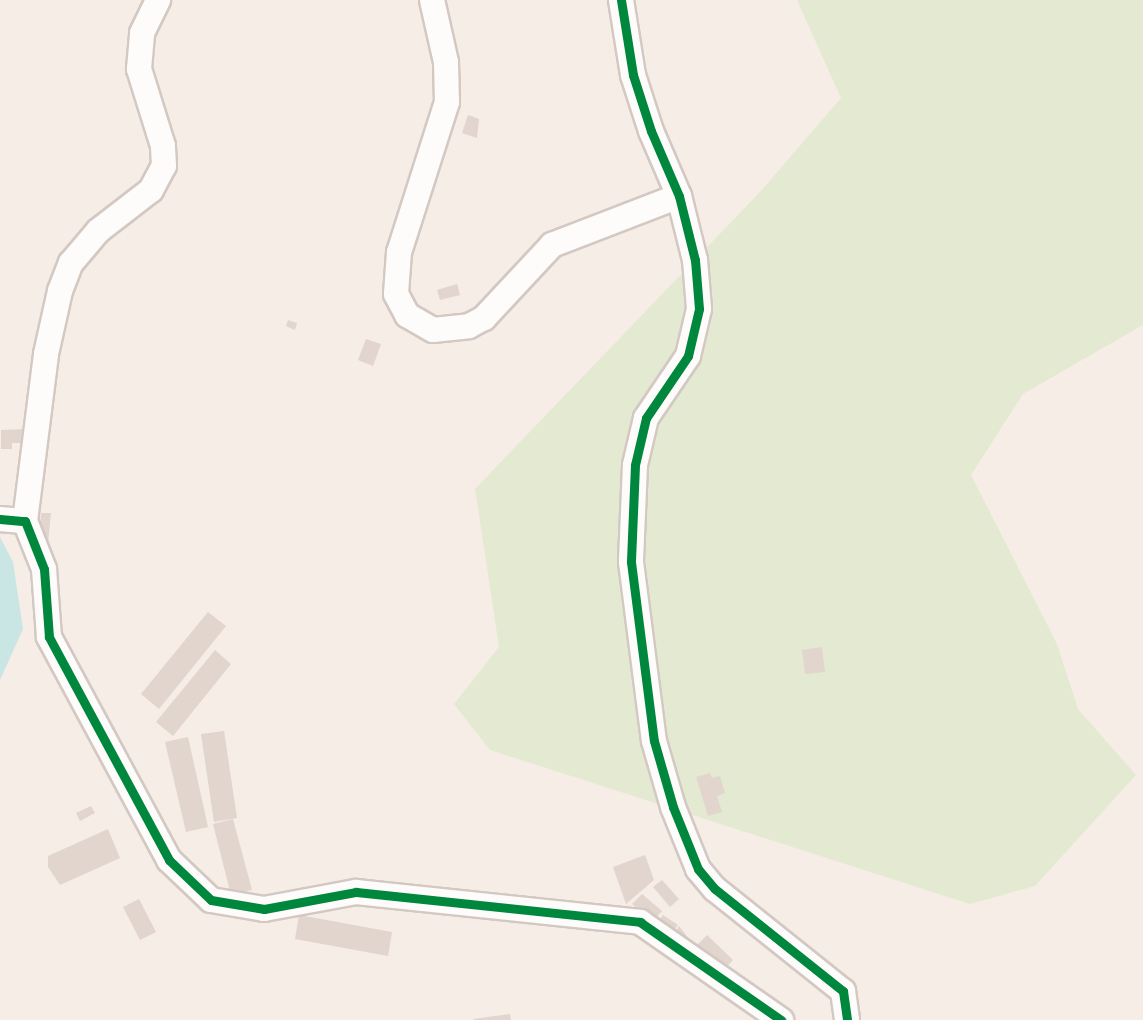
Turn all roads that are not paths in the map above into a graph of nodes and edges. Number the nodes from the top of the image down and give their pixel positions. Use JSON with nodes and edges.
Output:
{"nodes":[{"id":1,"x":158,"y":0,"type":"edge"},
{"id":2,"x":432,"y":0,"type":"edge"},
{"id":3,"x":621,"y":0,"type":"edge"},
{"id":4,"x":679,"y":196,"type":"junction"},
{"id":5,"x":0,"y":519,"type":"edge"},
{"id":6,"x":25,"y":521,"type":"junction"},
{"id":7,"x":769,"y":1018,"type":"edge"},
{"id":8,"x":847,"y":1020,"type":"edge"}],
"edges":[{"from":1,"to":6,"type":"street"},
{"from":2,"to":4,"type":"street"},
{"from":3,"to":4,"type":"street"},
{"from":4,"to":8,"type":"street"},
{"from":5,"to":6,"type":"street"},
{"from":6,"to":7,"type":"street"}]}
